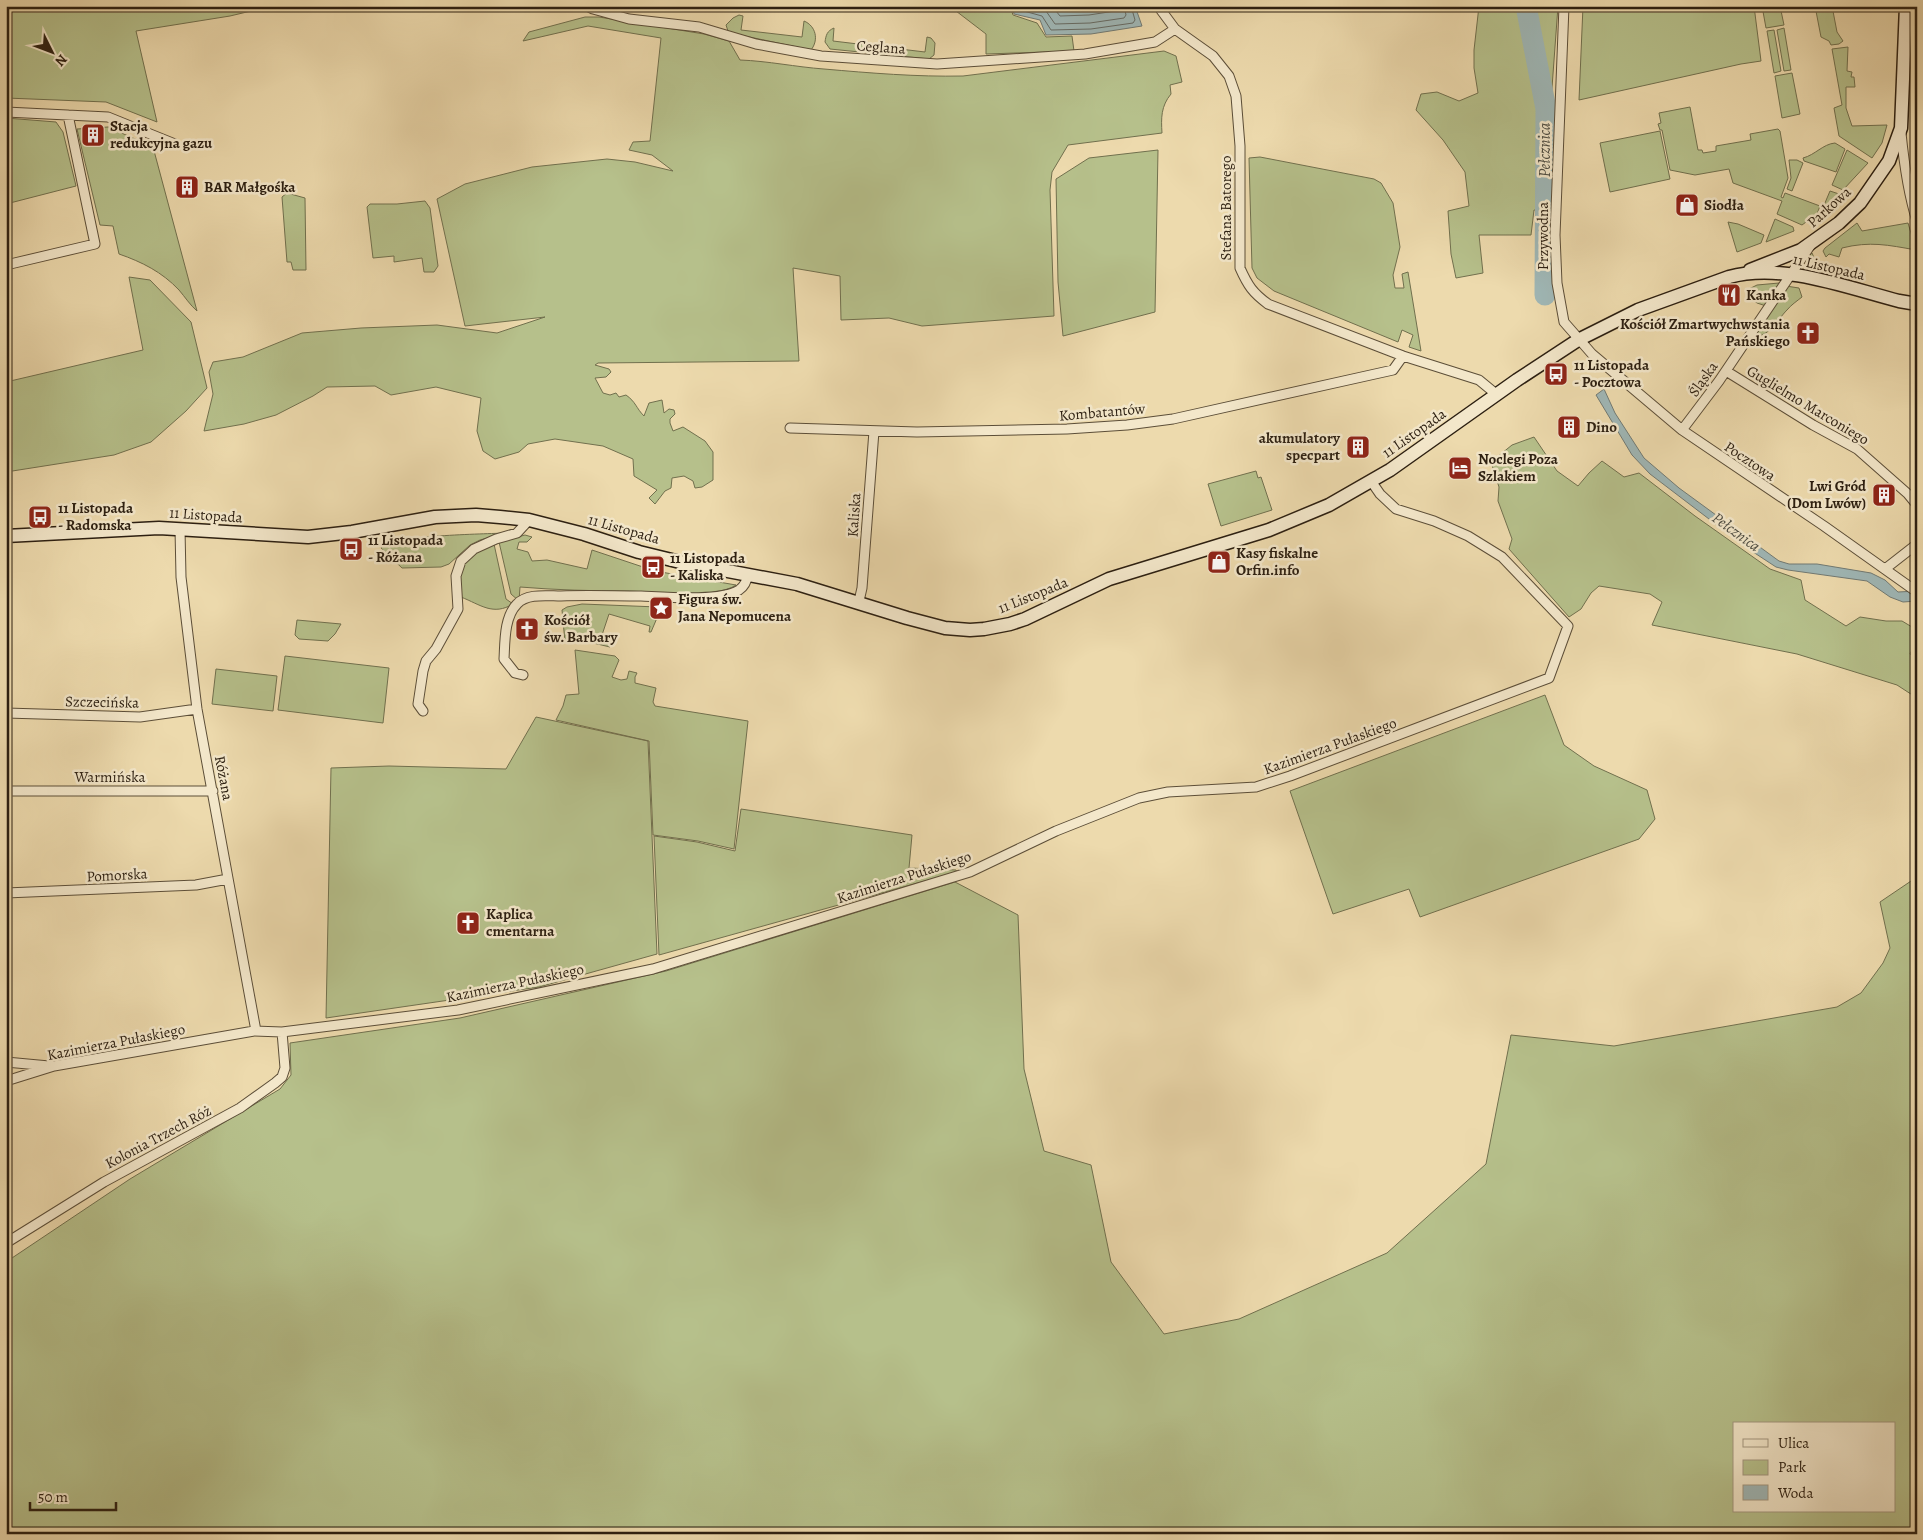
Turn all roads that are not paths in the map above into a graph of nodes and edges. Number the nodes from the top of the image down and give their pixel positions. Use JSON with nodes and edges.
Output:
{"nodes":[{"id":1,"x":587,"y":6,"type":"edge"},
{"id":2,"x":1158,"y":6,"type":"edge"},
{"id":3,"x":1564,"y":6,"type":"edge"},
{"id":4,"x":1906,"y":6,"type":"edge"},
{"id":5,"x":1175,"y":29,"type":"junction"},
{"id":6,"x":6,"y":112,"type":"edge"},
{"id":7,"x":68,"y":115,"type":"junction"},
{"id":8,"x":1901,"y":128,"type":"junction"},
{"id":9,"x":175,"y":144,"type":"dead end"},
{"id":10,"x":1917,"y":221,"type":"edge"},
{"id":11,"x":1812,"y":243,"type":"junction"},
{"id":12,"x":6,"y":265,"type":"edge"},
{"id":13,"x":1743,"y":273,"type":"junction"},
{"id":14,"x":1790,"y":274,"type":"junction"},
{"id":15,"x":1917,"y":304,"type":"edge"},
{"id":16,"x":1578,"y":340,"type":"junction"},
{"id":17,"x":1403,"y":356,"type":"junction"},
{"id":18,"x":1726,"y":371,"type":"junction"},
{"id":19,"x":1496,"y":394,"type":"junction"},
{"id":20,"x":790,"y":428,"type":"dead end"},
{"id":21,"x":1682,"y":430,"type":"junction"},
{"id":22,"x":874,"y":431,"type":"junction"},
{"id":23,"x":1371,"y":481,"type":"junction"},
{"id":24,"x":1917,"y":505,"type":"edge"},
{"id":25,"x":529,"y":520,"type":"junction"},
{"id":26,"x":180,"y":529,"type":"junction"},
{"id":27,"x":6,"y":536,"type":"edge"},
{"id":28,"x":1917,"y":544,"type":"edge"},
{"id":29,"x":1885,"y":569,"type":"junction"},
{"id":30,"x":748,"y":574,"type":"junction"},
{"id":31,"x":1913,"y":586,"type":"edge"},
{"id":32,"x":859,"y":602,"type":"junction"},
{"id":33,"x":523,"y":675,"type":"dead end"},
{"id":34,"x":197,"y":708,"type":"junction"},
{"id":35,"x":423,"y":711,"type":"dead end"},
{"id":36,"x":6,"y":714,"type":"edge"},
{"id":37,"x":6,"y":791,"type":"edge"},
{"id":38,"x":213,"y":791,"type":"junction"},
{"id":39,"x":228,"y":878,"type":"junction"},
{"id":40,"x":6,"y":893,"type":"edge"},
{"id":41,"x":256,"y":1031,"type":"junction"},
{"id":42,"x":282,"y":1032,"type":"junction"},
{"id":43,"x":6,"y":1062,"type":"edge"},
{"id":44,"x":54,"y":1066,"type":"junction"},
{"id":45,"x":6,"y":1081,"type":"edge"},
{"id":46,"x":6,"y":1243,"type":"edge"}],
"edges":[{"from":1,"to":5,"type":"street","name":"Ceglana"},
{"from":2,"to":5,"type":"street","name":"Stefana Batorego"},
{"from":3,"to":16,"type":"street","name":"Przywodna"},
{"from":4,"to":8,"type":"main road","name":"Parkowa"},
{"from":5,"to":17,"type":"street","name":"Stefana Batorego"},
{"from":6,"to":7,"type":"street"},
{"from":7,"to":9,"type":"street"},
{"from":7,"to":12,"type":"street"},
{"from":8,"to":10,"type":"street","name":"Parkowa"},
{"from":8,"to":11,"type":"main road","name":"Parkowa"},
{"from":11,"to":13,"type":"main road","name":"Parkowa"},
{"from":11,"to":14,"type":"street","name":"Śląska"},
{"from":13,"to":14,"type":"main road","name":"11 Listopada"},
{"from":13,"to":16,"type":"main road","name":"11 Listopada"},
{"from":14,"to":15,"type":"main road","name":"11 Listopada"},
{"from":14,"to":18,"type":"street","name":"Śląska"},
{"from":16,"to":19,"type":"main road","name":"11 Listopada"},
{"from":16,"to":21,"type":"street","name":"Pocztowa"},
{"from":17,"to":19,"type":"street","name":"Stefana Batorego"},
{"from":17,"to":22,"type":"street","name":"Kombatantów"},
{"from":18,"to":21,"type":"street","name":"Śląska"},
{"from":18,"to":24,"type":"street","name":"Guglielmo Marconiego"},
{"from":19,"to":23,"type":"main road","name":"11 Listopada"},
{"from":20,"to":22,"type":"street","name":"Kombatantów"},
{"from":21,"to":29,"type":"street","name":"Pocztowa"},
{"from":22,"to":32,"type":"street","name":"Kaliska"},
{"from":23,"to":32,"type":"main road","name":"11 Listopada"},
{"from":23,"to":42,"type":"street","name":"Kazimierza Pułaskiego"},
{"from":25,"to":26,"type":"main road","name":"11 Listopada"},
{"from":25,"to":30,"type":"main road","name":"11 Listopada"},
{"from":25,"to":35,"type":"street"},
{"from":26,"to":27,"type":"main road","name":"11 Listopada"},
{"from":26,"to":34,"type":"street","name":"Różana"},
{"from":28,"to":29,"type":"street"},
{"from":29,"to":31,"type":"street","name":"Pocztowa"},
{"from":30,"to":32,"type":"main road","name":"11 Listopada"},
{"from":30,"to":33,"type":"street"},
{"from":34,"to":36,"type":"street","name":"Szczecińska"},
{"from":34,"to":38,"type":"street","name":"Różana"},
{"from":37,"to":38,"type":"street","name":"Warmińska"},
{"from":38,"to":39,"type":"street","name":"Różana"},
{"from":39,"to":40,"type":"street","name":"Pomorska"},
{"from":39,"to":41,"type":"street","name":"Różana"},
{"from":41,"to":42,"type":"street","name":"Kazimierza Pułaskiego"},
{"from":41,"to":44,"type":"street","name":"Kazimierza Pułaskiego"},
{"from":42,"to":46,"type":"street","name":"Kolonia Trzech Róż"},
{"from":43,"to":44,"type":"street"},
{"from":44,"to":45,"type":"street","name":"Kazimierza Pułaskiego"}]}
